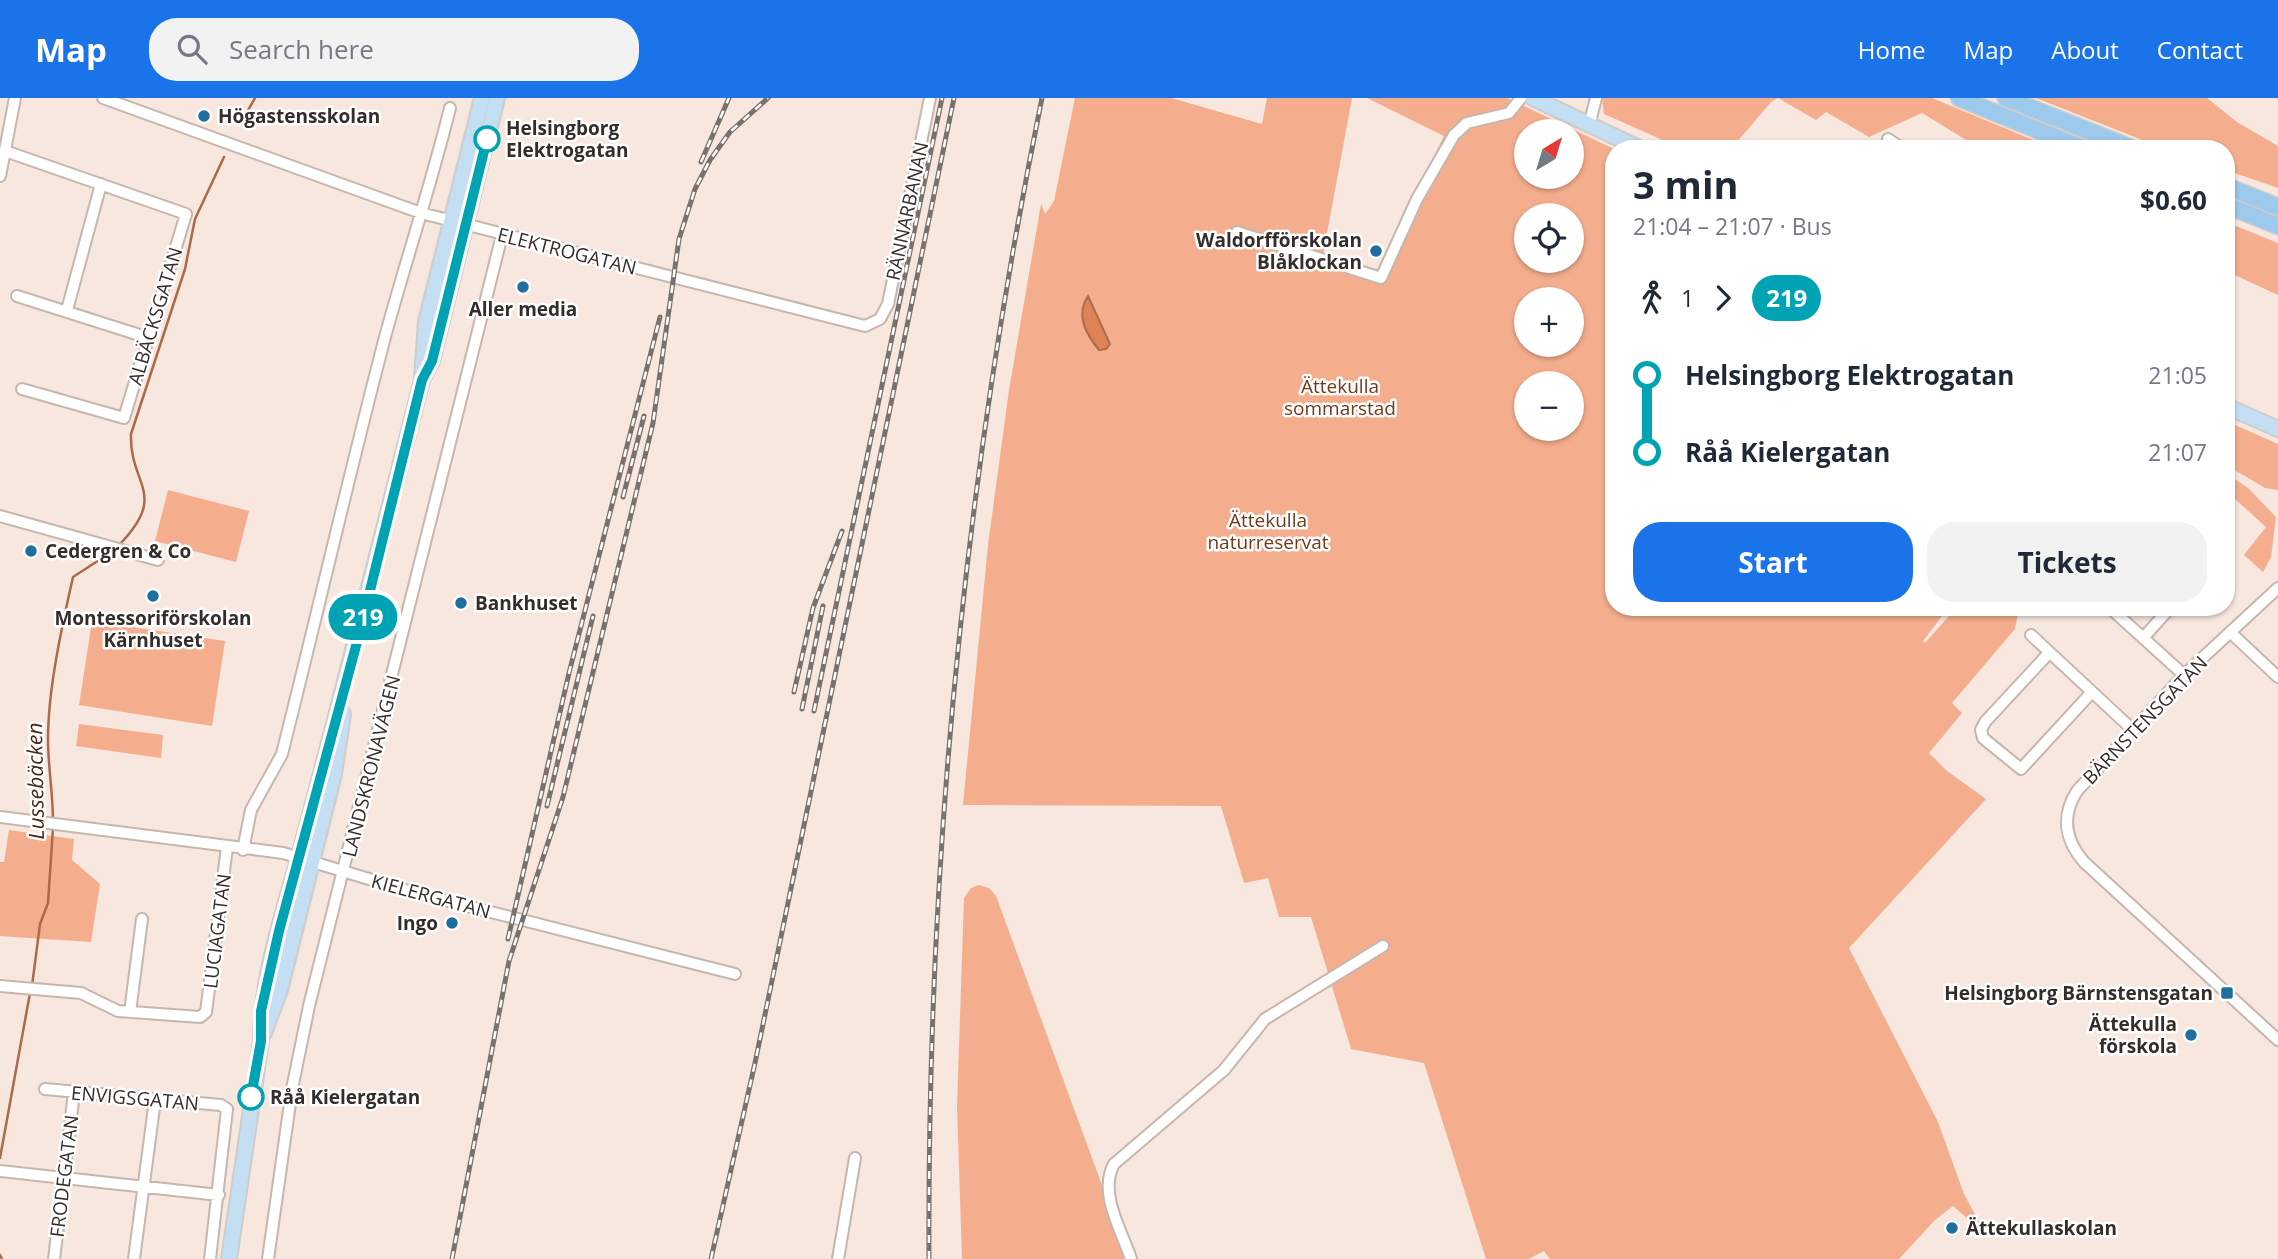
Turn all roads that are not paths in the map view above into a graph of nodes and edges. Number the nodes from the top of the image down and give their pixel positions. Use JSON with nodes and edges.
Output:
{"nodes":[{"id":1,"x":15,"y":98,"type":"edge"},
{"id":2,"x":103,"y":98,"type":"edge"},
{"id":3,"x":482,"y":98,"type":"edge"},
{"id":4,"x":497,"y":98,"type":"edge"},
{"id":5,"x":930,"y":98,"type":"edge"},
{"id":6,"x":1521,"y":98,"type":"edge"},
{"id":7,"x":1533,"y":98,"type":"edge"},
{"id":8,"x":1596,"y":98,"type":"edge"},
{"id":9,"x":1959,"y":98,"type":"edge"},
{"id":10,"x":2006,"y":98,"type":"edge"},
{"id":11,"x":450,"y":108,"type":"dead end"},
{"id":12,"x":1589,"y":126,"type":"junction"},
{"id":13,"x":1621,"y":140,"type":"edge"},
{"id":14,"x":2062,"y":140,"type":"edge"},
{"id":15,"x":2111,"y":140,"type":"edge"},
{"id":16,"x":5,"y":151,"type":"junction"},
{"id":17,"x":0,"y":176,"type":"edge"},
{"id":18,"x":100,"y":184,"type":"junction"},
{"id":19,"x":2235,"y":190,"type":"edge"},
{"id":20,"x":2278,"y":207,"type":"edge"},
{"id":21,"x":2235,"y":209,"type":"edge"},
{"id":22,"x":421,"y":213,"type":"junction"},
{"id":23,"x":450,"y":221,"type":"junction"},
{"id":24,"x":466,"y":225,"type":"junction"},
{"id":25,"x":2278,"y":226,"type":"edge"},
{"id":26,"x":1237,"y":232,"type":"dead end"},
{"id":27,"x":502,"y":235,"type":"junction"},
{"id":28,"x":17,"y":296,"type":"dead end"},
{"id":29,"x":67,"y":310,"type":"junction"},
{"id":30,"x":878,"y":321,"type":"joint"},
{"id":31,"x":149,"y":338,"type":"junction"},
{"id":32,"x":422,"y":380,"type":"junction"},
{"id":33,"x":22,"y":388,"type":"dead end"},
{"id":34,"x":2235,"y":410,"type":"edge"},
{"id":35,"x":2278,"y":429,"type":"edge"},
{"id":36,"x":0,"y":516,"type":"edge"},
{"id":37,"x":158,"y":560,"type":"dead end"},
{"id":38,"x":2278,"y":587,"type":"edge"},
{"id":39,"x":2119,"y":616,"type":"edge"},
{"id":40,"x":2163,"y":616,"type":"edge"},
{"id":41,"x":2230,"y":632,"type":"junction"},
{"id":42,"x":2031,"y":635,"type":"dead end"},
{"id":43,"x":2143,"y":638,"type":"junction"},
{"id":44,"x":2049,"y":653,"type":"junction"},
{"id":45,"x":2184,"y":675,"type":"junction"},
{"id":46,"x":2278,"y":677,"type":"edge"},
{"id":47,"x":2092,"y":692,"type":"junction"},
{"id":48,"x":2133,"y":730,"type":"junction"},
{"id":49,"x":0,"y":817,"type":"edge"},
{"id":50,"x":227,"y":847,"type":"junction"},
{"id":51,"x":243,"y":850,"type":"junction"},
{"id":52,"x":305,"y":860,"type":"junction"},
{"id":53,"x":345,"y":872,"type":"junction"},
{"id":54,"x":142,"y":919,"type":"dead end"},
{"id":55,"x":1383,"y":946,"type":"dead end"},
{"id":56,"x":735,"y":974,"type":"dead end"},
{"id":57,"x":0,"y":986,"type":"edge"},
{"id":58,"x":130,"y":1012,"type":"junction"},
{"id":59,"x":2278,"y":1040,"type":"edge"},
{"id":60,"x":45,"y":1089,"type":"dead end"},
{"id":61,"x":74,"y":1093,"type":"junction"},
{"id":62,"x":155,"y":1100,"type":"junction"},
{"id":63,"x":855,"y":1158,"type":"dead end"},
{"id":64,"x":2,"y":1171,"type":"edge"},
{"id":65,"x":64,"y":1178,"type":"junction"},
{"id":66,"x":144,"y":1188,"type":"junction"},
{"id":67,"x":219,"y":1195,"type":"junction"},
{"id":68,"x":54,"y":1259,"type":"edge"},
{"id":69,"x":134,"y":1259,"type":"edge"},
{"id":70,"x":210,"y":1259,"type":"edge"},
{"id":71,"x":229,"y":1259,"type":"edge"},
{"id":72,"x":268,"y":1259,"type":"edge"},
{"id":73,"x":838,"y":1259,"type":"edge"},
{"id":74,"x":1131,"y":1259,"type":"edge"}],
"edges":[{"from":1,"to":16,"type":"street"},
{"from":2,"to":22,"type":"street","name":"ELEKTROGATAN"},
{"from":3,"to":23,"type":"main road","name":"LANDSKRONAVÄGEN"},
{"from":4,"to":24,"type":"main road","name":"LANDSKRONAVÄGEN"},
{"from":5,"to":30,"type":"street","name":"RÄNNARBANAN"},
{"from":6,"to":26,"type":"street"},
{"from":7,"to":12,"type":"main road"},
{"from":8,"to":12,"type":"street"},
{"from":9,"to":14,"type":"highway"},
{"from":10,"to":15,"type":"highway"},
{"from":11,"to":22,"type":"street"},
{"from":12,"to":13,"type":"main road"},
{"from":16,"to":17,"type":"street"},
{"from":16,"to":18,"type":"street"},
{"from":18,"to":29,"type":"street"},
{"from":18,"to":31,"type":"street","name":"ALBÄCKSGATAN"},
{"from":19,"to":20,"type":"highway"},
{"from":21,"to":25,"type":"highway"},
{"from":22,"to":23,"type":"street","name":"ELEKTROGATAN"},
{"from":22,"to":51,"type":"street"},
{"from":23,"to":24,"type":"street","name":"ELEKTROGATAN"},
{"from":23,"to":32,"type":"main road","name":"LANDSKRONAVÄGEN"},
{"from":24,"to":27,"type":"street","name":"ELEKTROGATAN"},
{"from":24,"to":32,"type":"main road","name":"LANDSKRONAVÄGEN"},
{"from":27,"to":30,"type":"street","name":"ELEKTROGATAN"},
{"from":27,"to":53,"type":"street","name":"LANDSKRONAVÄGEN"},
{"from":28,"to":29,"type":"street"},
{"from":29,"to":31,"type":"street"},
{"from":31,"to":33,"type":"street","name":"ALBÄCKSGATAN"},
{"from":32,"to":52,"type":"main road","name":"LANDSKRONAVÄGEN"},
{"from":34,"to":35,"type":"main road"},
{"from":36,"to":37,"type":"street"},
{"from":38,"to":41,"type":"street","name":"BÄRNSTENSGATAN"},
{"from":39,"to":43,"type":"street"},
{"from":40,"to":43,"type":"street"},
{"from":41,"to":45,"type":"street","name":"BÄRNSTENSGATAN"},
{"from":41,"to":46,"type":"street"},
{"from":42,"to":44,"type":"street"},
{"from":43,"to":45,"type":"street"},
{"from":44,"to":47,"type":"street"},
{"from":44,"to":47,"type":"street"},
{"from":45,"to":48,"type":"street","name":"BÄRNSTENSGATAN"},
{"from":47,"to":48,"type":"street"},
{"from":48,"to":59,"type":"street","name":"BÄRNSTENSGATAN"},
{"from":49,"to":50,"type":"street","name":"KIELERGATAN"},
{"from":50,"to":51,"type":"street","name":"KIELERGATAN"},
{"from":50,"to":58,"type":"street","name":"LUCIAGATAN"},
{"from":51,"to":52,"type":"street","name":"KIELERGATAN"},
{"from":52,"to":53,"type":"street","name":"KIELERGATAN"},
{"from":52,"to":71,"type":"main road","name":"LANDSKRONAVÄGEN"},
{"from":53,"to":56,"type":"street","name":"KIELERGATAN"},
{"from":53,"to":72,"type":"street","name":"LANDSKRONAVÄGEN"},
{"from":54,"to":58,"type":"street"},
{"from":55,"to":74,"type":"street"},
{"from":57,"to":58,"type":"street","name":"LUCIAGATAN"},
{"from":60,"to":61,"type":"street","name":"ENVIGSGATAN"},
{"from":61,"to":62,"type":"street","name":"ENVIGSGATAN"},
{"from":61,"to":65,"type":"street","name":"FRODEGATAN"},
{"from":62,"to":66,"type":"street"},
{"from":62,"to":67,"type":"street","name":"ENVIGSGATAN"},
{"from":63,"to":73,"type":"street"},
{"from":64,"to":65,"type":"street"},
{"from":65,"to":66,"type":"street"},
{"from":65,"to":68,"type":"street","name":"FRODEGATAN"},
{"from":66,"to":67,"type":"street"},
{"from":66,"to":69,"type":"street"},
{"from":67,"to":70,"type":"street"}]}
